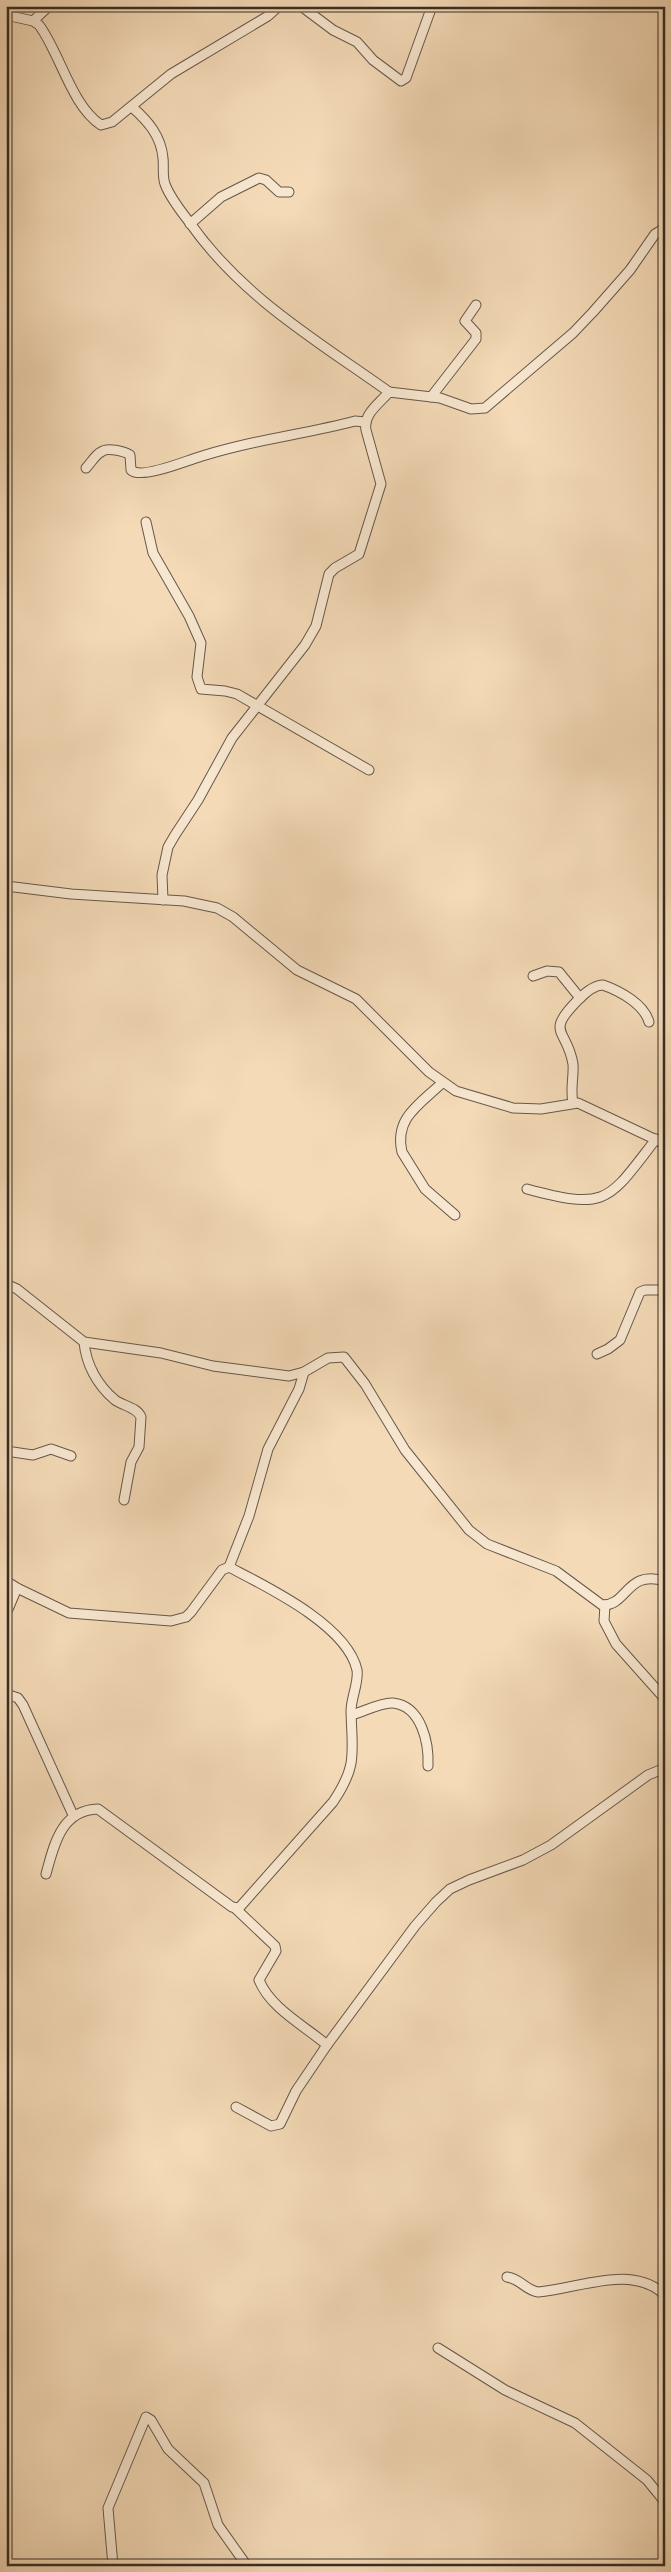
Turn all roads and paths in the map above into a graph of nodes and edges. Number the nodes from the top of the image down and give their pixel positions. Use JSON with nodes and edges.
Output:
{"nodes":[{"id":1,"x":49,"y":6,"type":"edge"},
{"id":2,"x":279,"y":6,"type":"edge"},
{"id":3,"x":301,"y":6,"type":"edge"},
{"id":4,"x":432,"y":6,"type":"edge"},
{"id":5,"x":6,"y":15,"type":"edge"},
{"id":6,"x":34,"y":21,"type":"junction"},
{"id":7,"x":132,"y":107,"type":"junction"},
{"id":8,"x":289,"y":192,"type":"dead end"},
{"id":9,"x":190,"y":224,"type":"junction"},
{"id":10,"x":665,"y":228,"type":"edge"},
{"id":11,"x":476,"y":305,"type":"dead end"},
{"id":12,"x":389,"y":392,"type":"junction"},
{"id":13,"x":431,"y":397,"type":"junction"},
{"id":14,"x":365,"y":422,"type":"junction"},
{"id":15,"x":86,"y":468,"type":"dead end"},
{"id":16,"x":146,"y":522,"type":"dead end"},
{"id":17,"x":258,"y":706,"type":"junction"},
{"id":18,"x":369,"y":770,"type":"dead end"},
{"id":19,"x":6,"y":886,"type":"edge"},
{"id":20,"x":163,"y":900,"type":"junction"},
{"id":21,"x":533,"y":976,"type":"dead end"},
{"id":22,"x":580,"y":998,"type":"junction"},
{"id":23,"x":649,"y":1022,"type":"dead end"},
{"id":24,"x":442,"y":1083,"type":"junction"},
{"id":25,"x":573,"y":1103,"type":"junction"},
{"id":26,"x":660,"y":1142,"type":"edge"},
{"id":27,"x":528,"y":1189,"type":"dead end"},
{"id":28,"x":455,"y":1215,"type":"dead end"},
{"id":29,"x":6,"y":1284,"type":"edge"},
{"id":30,"x":665,"y":1290,"type":"edge"},
{"id":31,"x":84,"y":1342,"type":"junction"},
{"id":32,"x":597,"y":1354,"type":"dead end"},
{"id":33,"x":304,"y":1372,"type":"junction"},
{"id":34,"x":6,"y":1452,"type":"edge"},
{"id":35,"x":71,"y":1456,"type":"dead end"},
{"id":36,"x":124,"y":1500,"type":"dead end"},
{"id":37,"x":229,"y":1567,"type":"junction"},
{"id":38,"x":665,"y":1580,"type":"edge"},
{"id":39,"x":6,"y":1581,"type":"edge"},
{"id":40,"x":17,"y":1588,"type":"junction"},
{"id":41,"x":606,"y":1605,"type":"junction"},
{"id":42,"x":6,"y":1614,"type":"edge"},
{"id":43,"x":6,"y":1694,"type":"edge"},
{"id":44,"x":665,"y":1699,"type":"edge"},
{"id":45,"x":352,"y":1715,"type":"junction"},
{"id":46,"x":428,"y":1766,"type":"dead end"},
{"id":47,"x":665,"y":1768,"type":"edge"},
{"id":48,"x":73,"y":1815,"type":"junction"},
{"id":49,"x":46,"y":1874,"type":"dead end"},
{"id":50,"x":236,"y":1909,"type":"junction"},
{"id":51,"x":327,"y":2045,"type":"junction"},
{"id":52,"x":236,"y":2107,"type":"dead end"},
{"id":53,"x":507,"y":2277,"type":"dead end"},
{"id":54,"x":665,"y":2295,"type":"edge"},
{"id":55,"x":438,"y":2348,"type":"dead end"},
{"id":56,"x":665,"y":2502,"type":"edge"},
{"id":57,"x":114,"y":2566,"type":"edge"},
{"id":58,"x":247,"y":2566,"type":"edge"}],
"edges":[{"from":1,"to":6,"type":"street"},
{"from":2,"to":7,"type":"street"},
{"from":3,"to":4,"type":"street"},
{"from":5,"to":6,"type":"street"},
{"from":6,"to":7,"type":"street"},
{"from":7,"to":9,"type":"street"},
{"from":8,"to":9,"type":"street"},
{"from":9,"to":12,"type":"street"},
{"from":10,"to":13,"type":"street"},
{"from":11,"to":13,"type":"street"},
{"from":12,"to":13,"type":"street"},
{"from":12,"to":14,"type":"street"},
{"from":14,"to":15,"type":"street"},
{"from":14,"to":17,"type":"street"},
{"from":16,"to":17,"type":"street"},
{"from":17,"to":18,"type":"street"},
{"from":17,"to":20,"type":"street"},
{"from":19,"to":20,"type":"street"},
{"from":20,"to":24,"type":"street"},
{"from":21,"to":22,"type":"street"},
{"from":22,"to":23,"type":"street"},
{"from":22,"to":25,"type":"street"},
{"from":24,"to":25,"type":"street"},
{"from":24,"to":28,"type":"street"},
{"from":25,"to":26,"type":"street"},
{"from":26,"to":27,"type":"street"},
{"from":29,"to":31,"type":"street"},
{"from":30,"to":32,"type":"street"},
{"from":31,"to":33,"type":"street"},
{"from":31,"to":36,"type":"street"},
{"from":33,"to":37,"type":"street"},
{"from":33,"to":41,"type":"street"},
{"from":34,"to":35,"type":"street"},
{"from":37,"to":40,"type":"street"},
{"from":37,"to":45,"type":"street"},
{"from":38,"to":41,"type":"street"},
{"from":39,"to":40,"type":"street"},
{"from":40,"to":42,"type":"street"},
{"from":41,"to":44,"type":"street"},
{"from":43,"to":48,"type":"street"},
{"from":45,"to":46,"type":"street"},
{"from":45,"to":50,"type":"street"},
{"from":47,"to":51,"type":"street"},
{"from":48,"to":49,"type":"street"},
{"from":48,"to":50,"type":"street"},
{"from":50,"to":51,"type":"street"},
{"from":51,"to":52,"type":"street"},
{"from":53,"to":54,"type":"street"},
{"from":55,"to":56,"type":"street"},
{"from":57,"to":58,"type":"street"}]}
